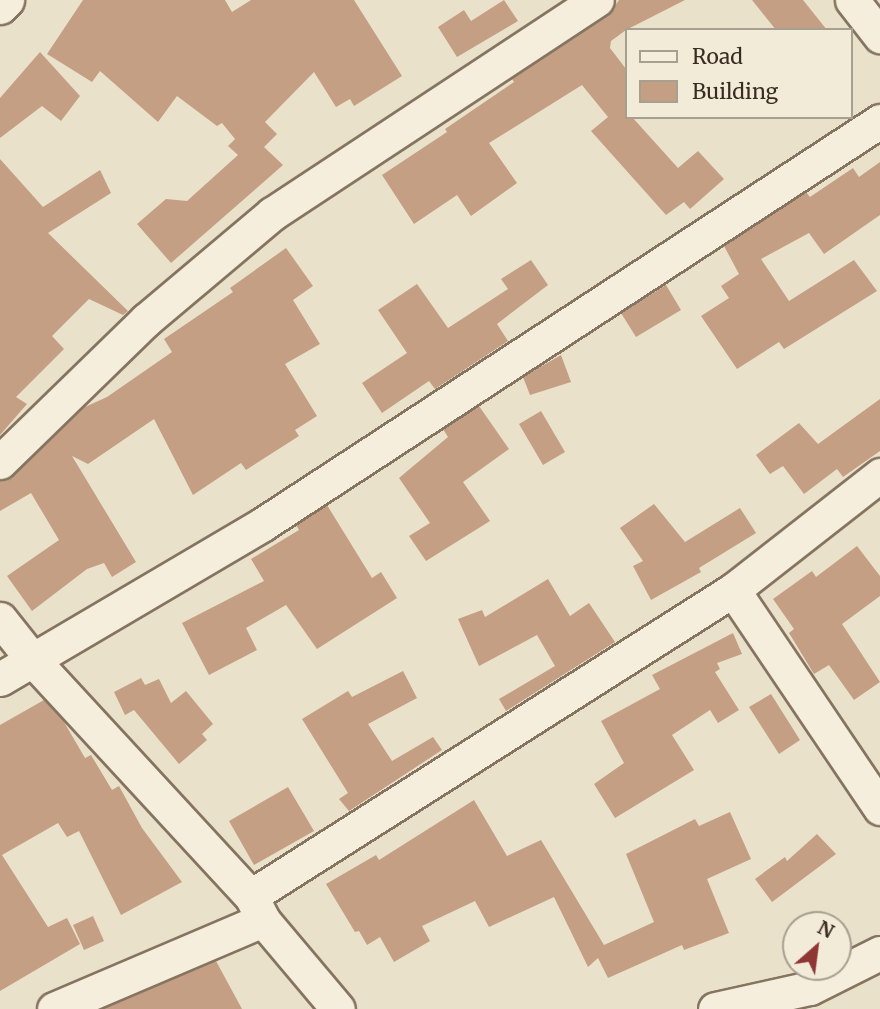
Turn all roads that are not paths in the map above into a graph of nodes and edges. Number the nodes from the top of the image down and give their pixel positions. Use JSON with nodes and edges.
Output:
{"nodes":[{"id":1,"x":7,"y":0,"type":"edge"},
{"id":2,"x":597,"y":0,"type":"edge"},
{"id":3,"x":852,"y":0,"type":"edge"},
{"id":4,"x":0,"y":7,"type":"edge"},
{"id":5,"x":880,"y":36,"type":"edge"},
{"id":6,"x":880,"y":121,"type":"edge"},
{"id":7,"x":0,"y":462,"type":"edge"},
{"id":8,"x":880,"y":475,"type":"edge"},
{"id":9,"x":733,"y":590,"type":"junction"},
{"id":10,"x":0,"y":619,"type":"edge"},
{"id":11,"x":31,"y":658,"type":"junction"},
{"id":12,"x":0,"y":679,"type":"edge"},
{"id":13,"x":880,"y":808,"type":"edge"},
{"id":14,"x":257,"y":908,"type":"junction"},
{"id":15,"x":880,"y":953,"type":"edge"},
{"id":16,"x":54,"y":1009,"type":"edge"},
{"id":17,"x":338,"y":1009,"type":"edge"},
{"id":18,"x":715,"y":1009,"type":"edge"}],
"edges":[{"from":1,"to":4,"type":"street"},
{"from":2,"to":7,"type":"street"},
{"from":3,"to":5,"type":"street"},
{"from":6,"to":11,"type":"street"},
{"from":8,"to":9,"type":"street"},
{"from":9,"to":13,"type":"street"},
{"from":9,"to":14,"type":"street"},
{"from":10,"to":11,"type":"street"},
{"from":11,"to":12,"type":"street"},
{"from":11,"to":14,"type":"street"},
{"from":14,"to":16,"type":"street"},
{"from":14,"to":17,"type":"street"},
{"from":15,"to":18,"type":"street"}]}
